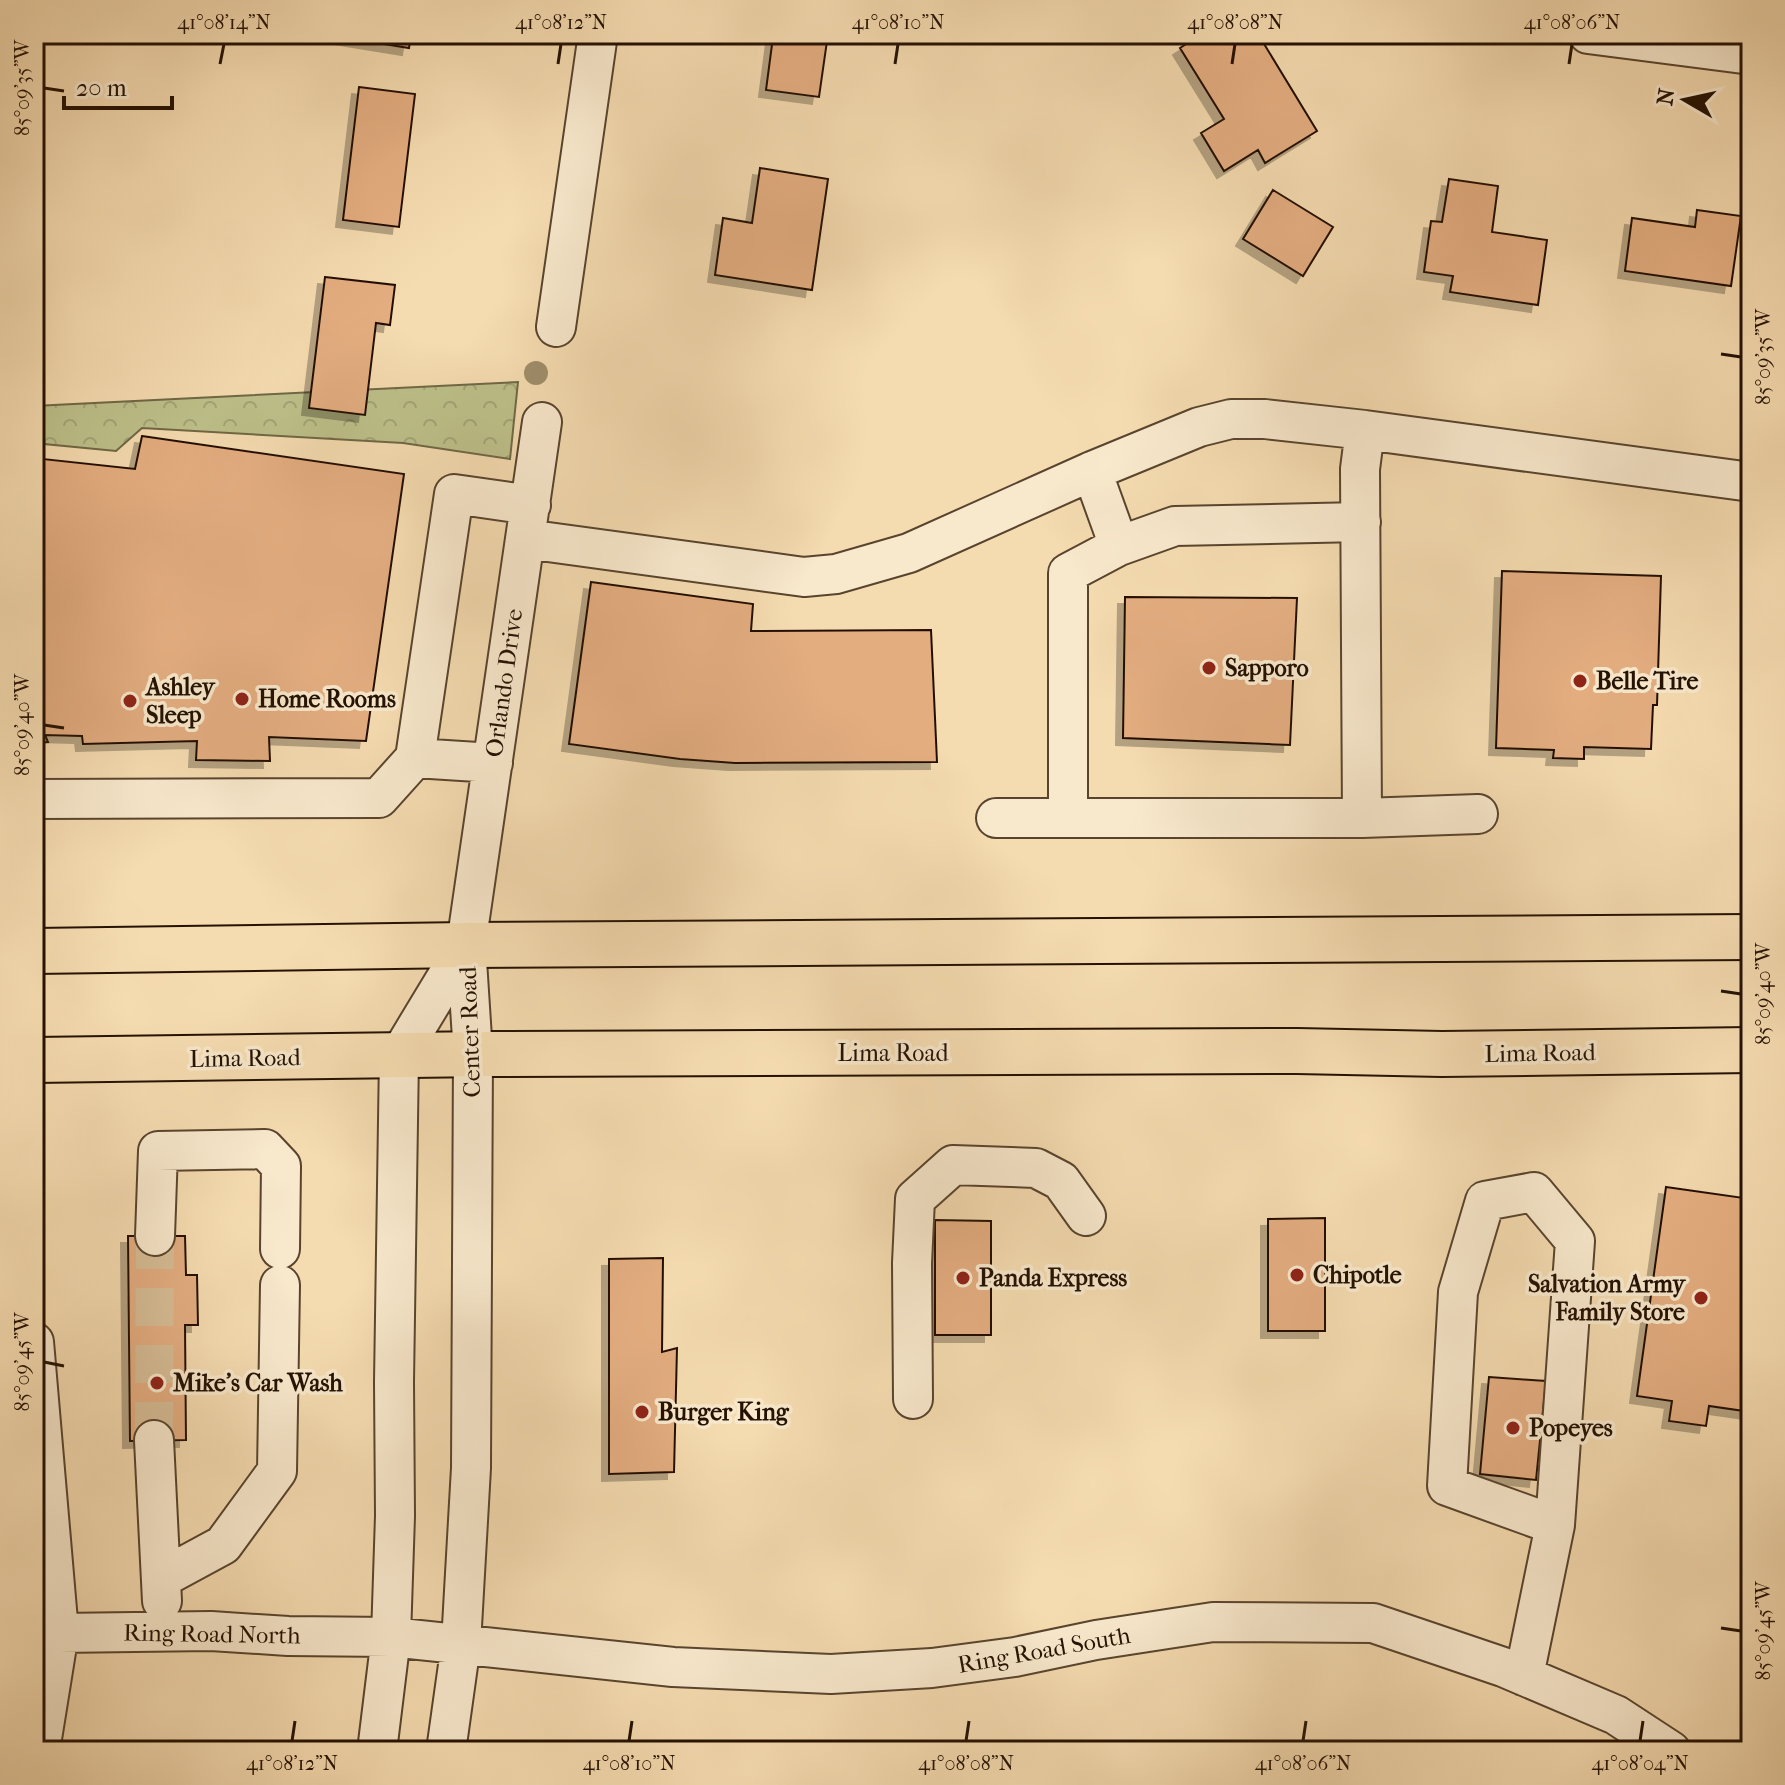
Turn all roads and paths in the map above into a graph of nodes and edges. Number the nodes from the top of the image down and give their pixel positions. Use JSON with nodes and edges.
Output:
{"nodes":[{"id":1,"x":598,"y":34,"type":"edge"},
{"id":2,"x":1588,"y":34,"type":"edge"},
{"id":3,"x":1751,"y":55,"type":"edge"},
{"id":4,"x":556,"y":327,"type":"dead end"},
{"id":5,"x":542,"y":422,"type":"dead end"},
{"id":6,"x":1365,"y":430,"type":"junction"},
{"id":7,"x":1092,"y":471,"type":"junction"},
{"id":8,"x":1751,"y":482,"type":"edge"},
{"id":9,"x":528,"y":522,"type":"junction"},
{"id":10,"x":1361,"y":522,"type":"junction"},
{"id":11,"x":1119,"y":546,"type":"junction"},
{"id":12,"x":415,"y":758,"type":"junction"},
{"id":13,"x":493,"y":763,"type":"junction"},
{"id":14,"x":34,"y":799,"type":"edge"},
{"id":15,"x":1478,"y":814,"type":"dead end"},
{"id":16,"x":996,"y":818,"type":"dead end"},
{"id":17,"x":1068,"y":818,"type":"junction"},
{"id":18,"x":1362,"y":818,"type":"junction"},
{"id":19,"x":1751,"y":937,"type":"edge"},
{"id":20,"x":466,"y":945,"type":"junction"},
{"id":21,"x":34,"y":951,"type":"edge"},
{"id":22,"x":1751,"y":1050,"type":"edge"},
{"id":23,"x":473,"y":1054,"type":"junction"},
{"id":24,"x":399,"y":1056,"type":"junction"},
{"id":25,"x":34,"y":1060,"type":"edge"},
{"id":26,"x":1086,"y":1216,"type":"dead end"},
{"id":27,"x":155,"y":1236,"type":"tunnel mouth"},
{"id":28,"x":34,"y":1342,"type":"edge"},
{"id":29,"x":913,"y":1399,"type":"dead end"},
{"id":30,"x":154,"y":1440,"type":"tunnel mouth"},
{"id":31,"x":38,"y":1450,"type":"edge"},
{"id":32,"x":40,"y":1505,"type":"edge"},
{"id":33,"x":1555,"y":1525,"type":"junction"},
{"id":34,"x":42,"y":1552,"type":"edge"},
{"id":35,"x":162,"y":1578,"type":"junction"},
{"id":36,"x":46,"y":1631,"type":"edge"},
{"id":37,"x":162,"y":1631,"type":"junction"},
{"id":38,"x":391,"y":1637,"type":"junction"},
{"id":39,"x":461,"y":1644,"type":"junction"},
{"id":40,"x":1524,"y":1676,"type":"junction"},
{"id":41,"x":40,"y":1751,"type":"edge"},
{"id":42,"x":377,"y":1751,"type":"edge"},
{"id":43,"x":446,"y":1751,"type":"edge"},
{"id":44,"x":1671,"y":1751,"type":"edge"}],
"edges":[{"from":1,"to":4,"type":"street"},
{"from":2,"to":3,"type":"street"},
{"from":5,"to":9,"type":"street","name":"Orlando Drive"},
{"from":6,"to":7,"type":"street"},
{"from":6,"to":8,"type":"street"},
{"from":6,"to":10,"type":"street"},
{"from":7,"to":9,"type":"street"},
{"from":7,"to":11,"type":"street"},
{"from":9,"to":12,"type":"street"},
{"from":9,"to":13,"type":"street","name":"Orlando Drive"},
{"from":10,"to":11,"type":"street"},
{"from":10,"to":18,"type":"street"},
{"from":11,"to":17,"type":"street"},
{"from":12,"to":13,"type":"street"},
{"from":12,"to":14,"type":"street"},
{"from":13,"to":20,"type":"street","name":"Orlando Drive"},
{"from":15,"to":18,"type":"street"},
{"from":16,"to":17,"type":"street"},
{"from":17,"to":18,"type":"street"},
{"from":19,"to":20,"type":"highway"},
{"from":20,"to":21,"type":"highway"},
{"from":20,"to":23,"type":"street","name":"Center Road"},
{"from":20,"to":24,"type":"street","name":"Center Road"},
{"from":22,"to":23,"type":"highway","name":"Lima Road"},
{"from":23,"to":24,"type":"highway","name":"Lima Road"},
{"from":23,"to":39,"type":"street","name":"Center Road"},
{"from":24,"to":25,"type":"highway","name":"Lima Road"},
{"from":24,"to":38,"type":"street"},
{"from":26,"to":29,"type":"street"},
{"from":27,"to":35,"type":"street"},
{"from":28,"to":31,"type":"street"},
{"from":30,"to":35,"type":"street"},
{"from":31,"to":32,"type":"street"},
{"from":32,"to":34,"type":"street"},
{"from":33,"to":33,"type":"street"},
{"from":33,"to":40,"type":"street"},
{"from":34,"to":36,"type":"street"},
{"from":35,"to":37,"type":"street"},
{"from":36,"to":37,"type":"street","name":"Ring Road North"},
{"from":36,"to":41,"type":"street"},
{"from":37,"to":38,"type":"street","name":"Ring Road North"},
{"from":38,"to":39,"type":"street","name":"Ring Road South"},
{"from":38,"to":42,"type":"street"},
{"from":39,"to":40,"type":"street","name":"Ring Road South"},
{"from":39,"to":43,"type":"street","name":"Center Road"},
{"from":40,"to":44,"type":"street","name":"Ring Road South"}]}
